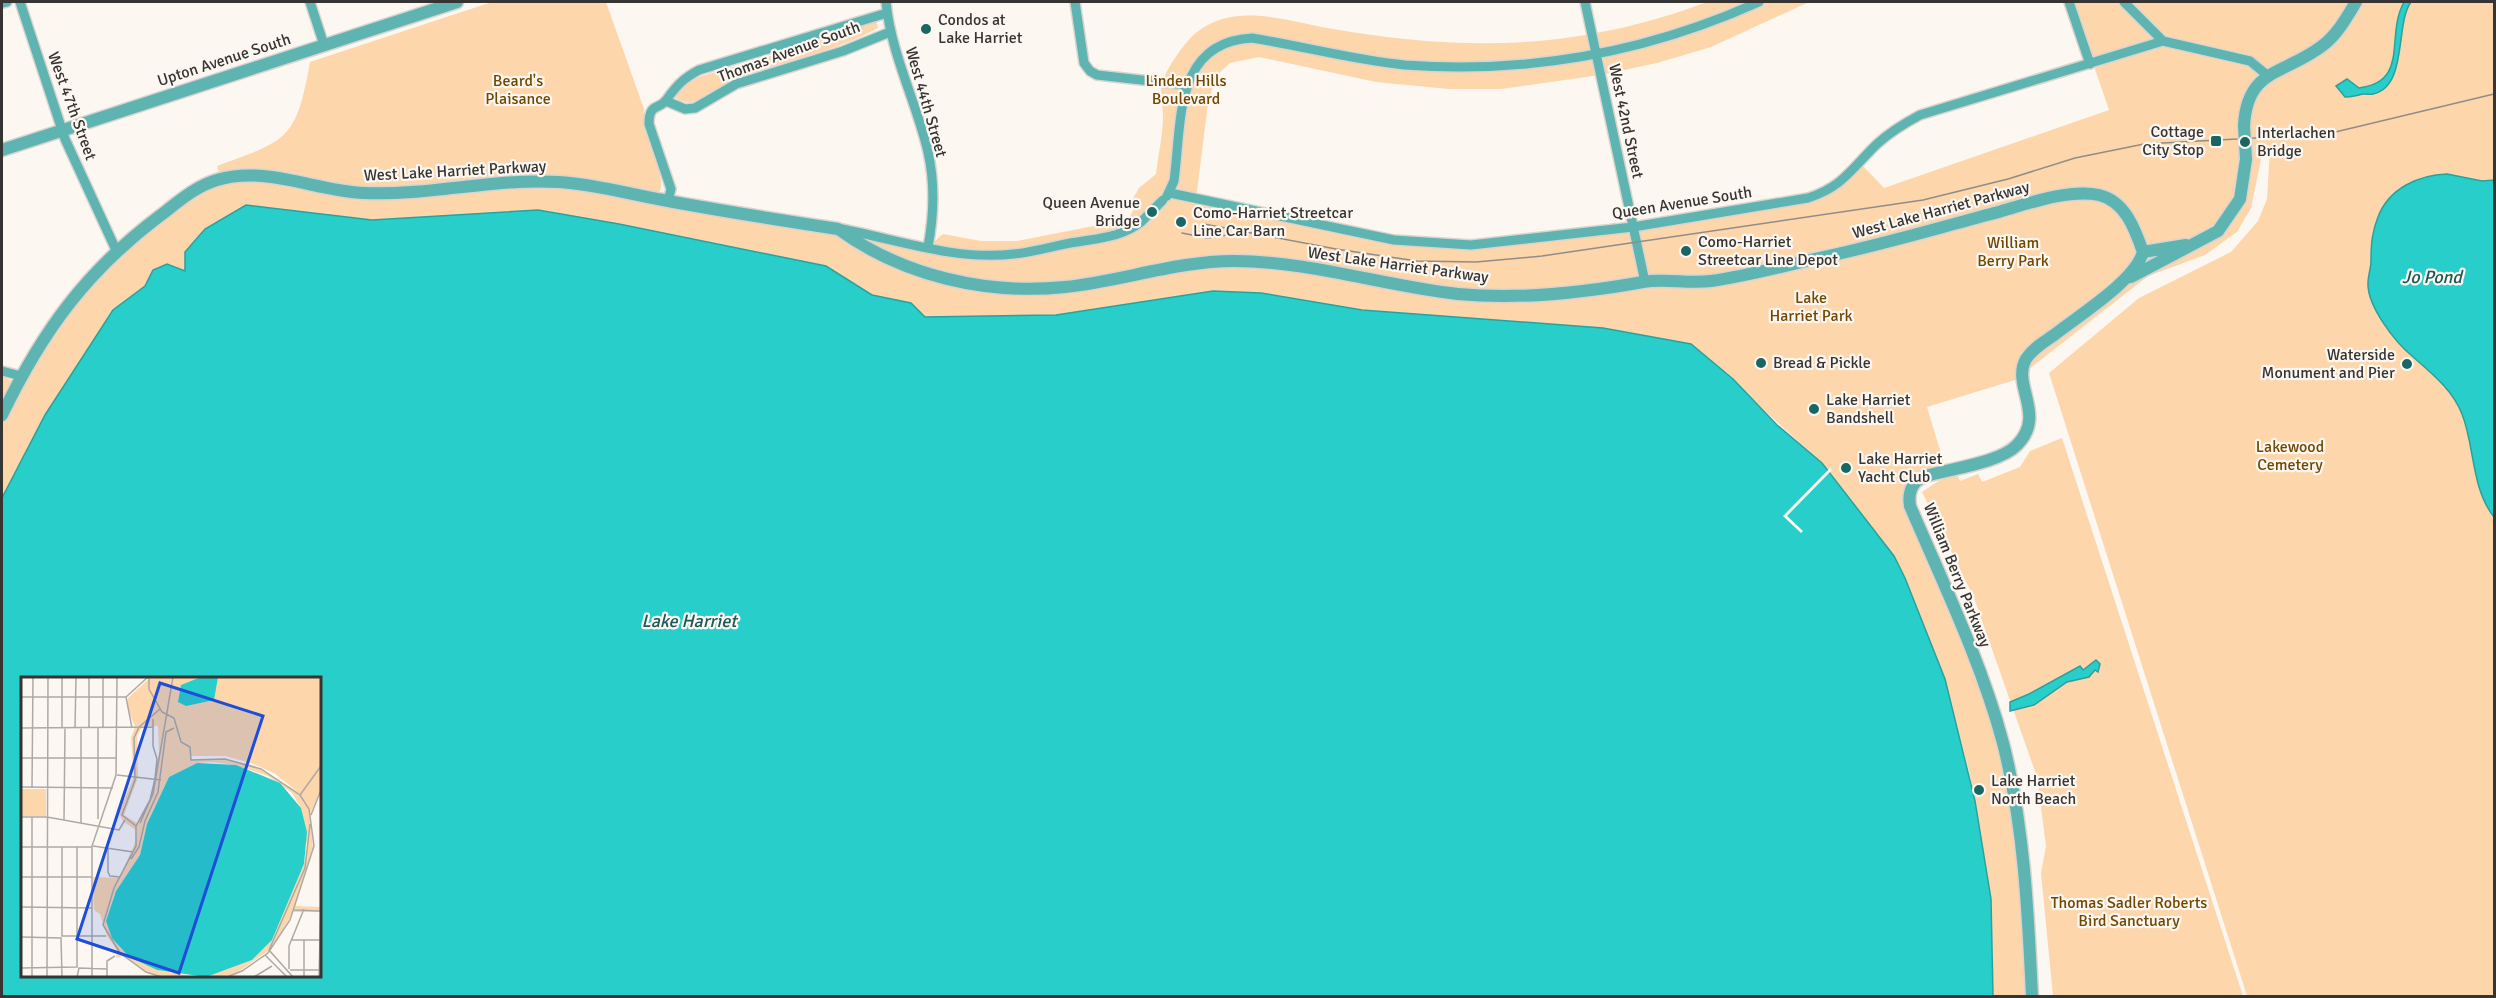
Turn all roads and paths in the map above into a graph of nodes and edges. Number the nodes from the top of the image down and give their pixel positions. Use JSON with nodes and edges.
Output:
{"nodes":[{"id":1,"x":6,"y":2,"type":"edge"},
{"id":2,"x":20,"y":2,"type":"edge"},
{"id":3,"x":310,"y":2,"type":"edge"},
{"id":4,"x":457,"y":2,"type":"edge"},
{"id":5,"x":886,"y":2,"type":"edge"},
{"id":6,"x":1076,"y":2,"type":"edge"},
{"id":7,"x":1584,"y":2,"type":"edge"},
{"id":8,"x":1760,"y":2,"type":"edge"},
{"id":9,"x":2069,"y":2,"type":"edge"},
{"id":10,"x":2124,"y":2,"type":"edge"},
{"id":11,"x":2356,"y":2,"type":"edge"},
{"id":12,"x":2,"y":3,"type":"edge"},
{"id":13,"x":887,"y":13,"type":"junction"},
{"id":14,"x":890,"y":32,"type":"junction"},
{"id":15,"x":2163,"y":41,"type":"junction"},
{"id":16,"x":324,"y":45,"type":"junction"},
{"id":17,"x":1596,"y":55,"type":"junction"},
{"id":18,"x":2090,"y":64,"type":"junction"},
{"id":19,"x":2268,"y":75,"type":"junction"},
{"id":20,"x":1186,"y":85,"type":"junction"},
{"id":21,"x":666,"y":101,"type":"junction"},
{"id":22,"x":62,"y":130,"type":"junction"},
{"id":23,"x":2,"y":150,"type":"edge"},
{"id":24,"x":1166,"y":196,"type":"junction"},
{"id":25,"x":668,"y":201,"type":"junction"},
{"id":26,"x":1633,"y":227,"type":"junction"},
{"id":27,"x":838,"y":229,"type":"junction"},
{"id":28,"x":2193,"y":244,"type":"junction"},
{"id":29,"x":928,"y":247,"type":"junction"},
{"id":30,"x":116,"y":250,"type":"junction"},
{"id":31,"x":2143,"y":252,"type":"junction"},
{"id":32,"x":1645,"y":282,"type":"junction"},
{"id":33,"x":2120,"y":283,"type":"junction"},
{"id":34,"x":2,"y":371,"type":"edge"},
{"id":35,"x":21,"y":376,"type":"junction"},
{"id":36,"x":2,"y":415,"type":"edge"},
{"id":37,"x":2032,"y":996,"type":"edge"}],
"edges":[{"from":1,"to":12,"type":"street"},
{"from":2,"to":22,"type":"street","name":"West 47th Street"},
{"from":3,"to":16,"type":"street"},
{"from":4,"to":16,"type":"street","name":"Upton Avenue South"},
{"from":5,"to":13,"type":"street","name":"West 44th Street"},
{"from":6,"to":20,"type":"street"},
{"from":7,"to":17,"type":"street","name":"West 42nd Street"},
{"from":8,"to":17,"type":"street"},
{"from":9,"to":18,"type":"street"},
{"from":10,"to":15,"type":"street"},
{"from":11,"to":19,"type":"street","name":"William Berry Parkway"},
{"from":13,"to":14,"type":"street","name":"West 44th Street"},
{"from":13,"to":21,"type":"street","name":"Thomas Avenue South"},
{"from":14,"to":21,"type":"street","name":"Thomas Avenue South"},
{"from":14,"to":29,"type":"street","name":"West 44th Street"},
{"from":15,"to":18,"type":"street","name":"Queen Avenue South"},
{"from":15,"to":19,"type":"street"},
{"from":16,"to":22,"type":"street","name":"Upton Avenue South"},
{"from":17,"to":20,"type":"street"},
{"from":17,"to":26,"type":"street","name":"West 42nd Street"},
{"from":18,"to":26,"type":"street","name":"Queen Avenue South"},
{"from":19,"to":28,"type":"street","name":"William Berry Parkway","bridge":true},
{"from":20,"to":24,"type":"street"},
{"from":21,"to":25,"type":"street","name":"Thomas Avenue South"},
{"from":22,"to":23,"type":"street","name":"Upton Avenue South"},
{"from":22,"to":30,"type":"street","name":"West 47th Street"},
{"from":24,"to":26,"type":"street","name":"Queen Avenue South"},
{"from":24,"to":29,"type":"street","name":"West Lake Harriet Parkway","bridge":true},
{"from":25,"to":27,"type":"street","name":"West Lake Harriet Parkway"},
{"from":25,"to":30,"type":"street","name":"West Lake Harriet Parkway"},
{"from":26,"to":32,"type":"street","name":"West 42nd Street"},
{"from":27,"to":29,"type":"street","name":"West Lake Harriet Parkway"},
{"from":27,"to":32,"type":"street","name":"West Lake Harriet Parkway"},
{"from":28,"to":31,"type":"street","name":"William Berry Parkway"},
{"from":28,"to":33,"type":"street","name":"William Berry Parkway"},
{"from":30,"to":35,"type":"street","name":"West Lake Harriet Parkway"},
{"from":31,"to":32,"type":"street","name":"West Lake Harriet Parkway"},
{"from":31,"to":33,"type":"street","name":"William Berry Parkway"},
{"from":33,"to":37,"type":"street","name":"William Berry Parkway"},
{"from":34,"to":35,"type":"street"},
{"from":35,"to":36,"type":"street","name":"West Lake Harriet Parkway"}]}
